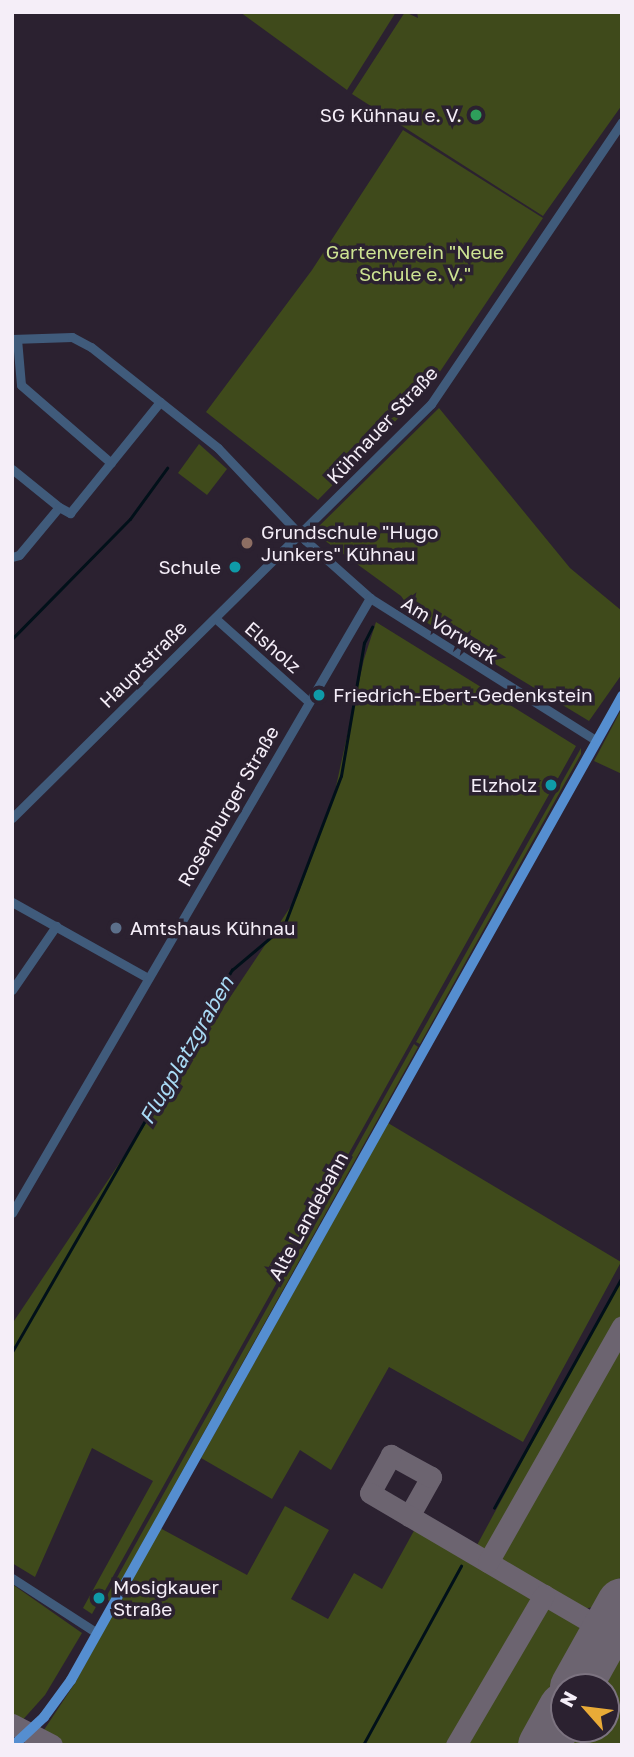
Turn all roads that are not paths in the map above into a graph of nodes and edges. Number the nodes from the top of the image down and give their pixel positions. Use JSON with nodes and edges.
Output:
{"nodes":[{"id":1,"x":622,"y":122,"type":"edge"},
{"id":2,"x":15,"y":339,"type":"edge"},
{"id":3,"x":160,"y":402,"type":"junction"},
{"id":4,"x":111,"y":463,"type":"junction"},
{"id":5,"x":12,"y":469,"type":"edge"},
{"id":6,"x":59,"y":507,"type":"junction"},
{"id":7,"x":299,"y":535,"type":"junction"},
{"id":8,"x":12,"y":556,"type":"edge"},
{"id":9,"x":370,"y":598,"type":"junction"},
{"id":10,"x":215,"y":618,"type":"junction"},
{"id":11,"x":622,"y":696,"type":"edge"},
{"id":12,"x":309,"y":702,"type":"junction"},
{"id":13,"x":594,"y":739,"type":"junction"},
{"id":14,"x":12,"y":818,"type":"edge"},
{"id":15,"x":12,"y":902,"type":"edge"},
{"id":16,"x":55,"y":926,"type":"junction"},
{"id":17,"x":148,"y":978,"type":"junction"},
{"id":18,"x":12,"y":990,"type":"edge"},
{"id":19,"x":12,"y":1213,"type":"edge"},
{"id":20,"x":12,"y":1578,"type":"edge"},
{"id":21,"x":97,"y":1633,"type":"junction"},
{"id":22,"x":14,"y":1745,"type":"edge"}],
"edges":[{"from":1,"to":7,"type":"street","name":"Kühnauer Straße"},
{"from":2,"to":3,"type":"street","name":"Am Vorwerk"},
{"from":2,"to":4,"type":"street"},
{"from":3,"to":4,"type":"street"},
{"from":3,"to":7,"type":"street","name":"Am Vorwerk"},
{"from":4,"to":6,"type":"street"},
{"from":5,"to":6,"type":"street"},
{"from":6,"to":8,"type":"street"},
{"from":7,"to":9,"type":"street","name":"Am Vorwerk"},
{"from":7,"to":10,"type":"street","name":"Hauptstraße"},
{"from":9,"to":12,"type":"street","name":"Rosenburger Straße"},
{"from":9,"to":13,"type":"street","name":"Am Vorwerk"},
{"from":10,"to":12,"type":"street","name":"Elsholz"},
{"from":10,"to":14,"type":"street","name":"Hauptstraße"},
{"from":11,"to":13,"type":"main road","name":"Alte Landebahn"},
{"from":12,"to":17,"type":"street","name":"Rosenburger Straße"},
{"from":13,"to":21,"type":"main road","name":"Alte Landebahn"},
{"from":15,"to":16,"type":"street"},
{"from":16,"to":17,"type":"street"},
{"from":16,"to":18,"type":"street"},
{"from":17,"to":19,"type":"street","name":"Rosenburger Straße"},
{"from":20,"to":21,"type":"street"},
{"from":21,"to":22,"type":"main road","name":"Alte Landebahn"}]}
